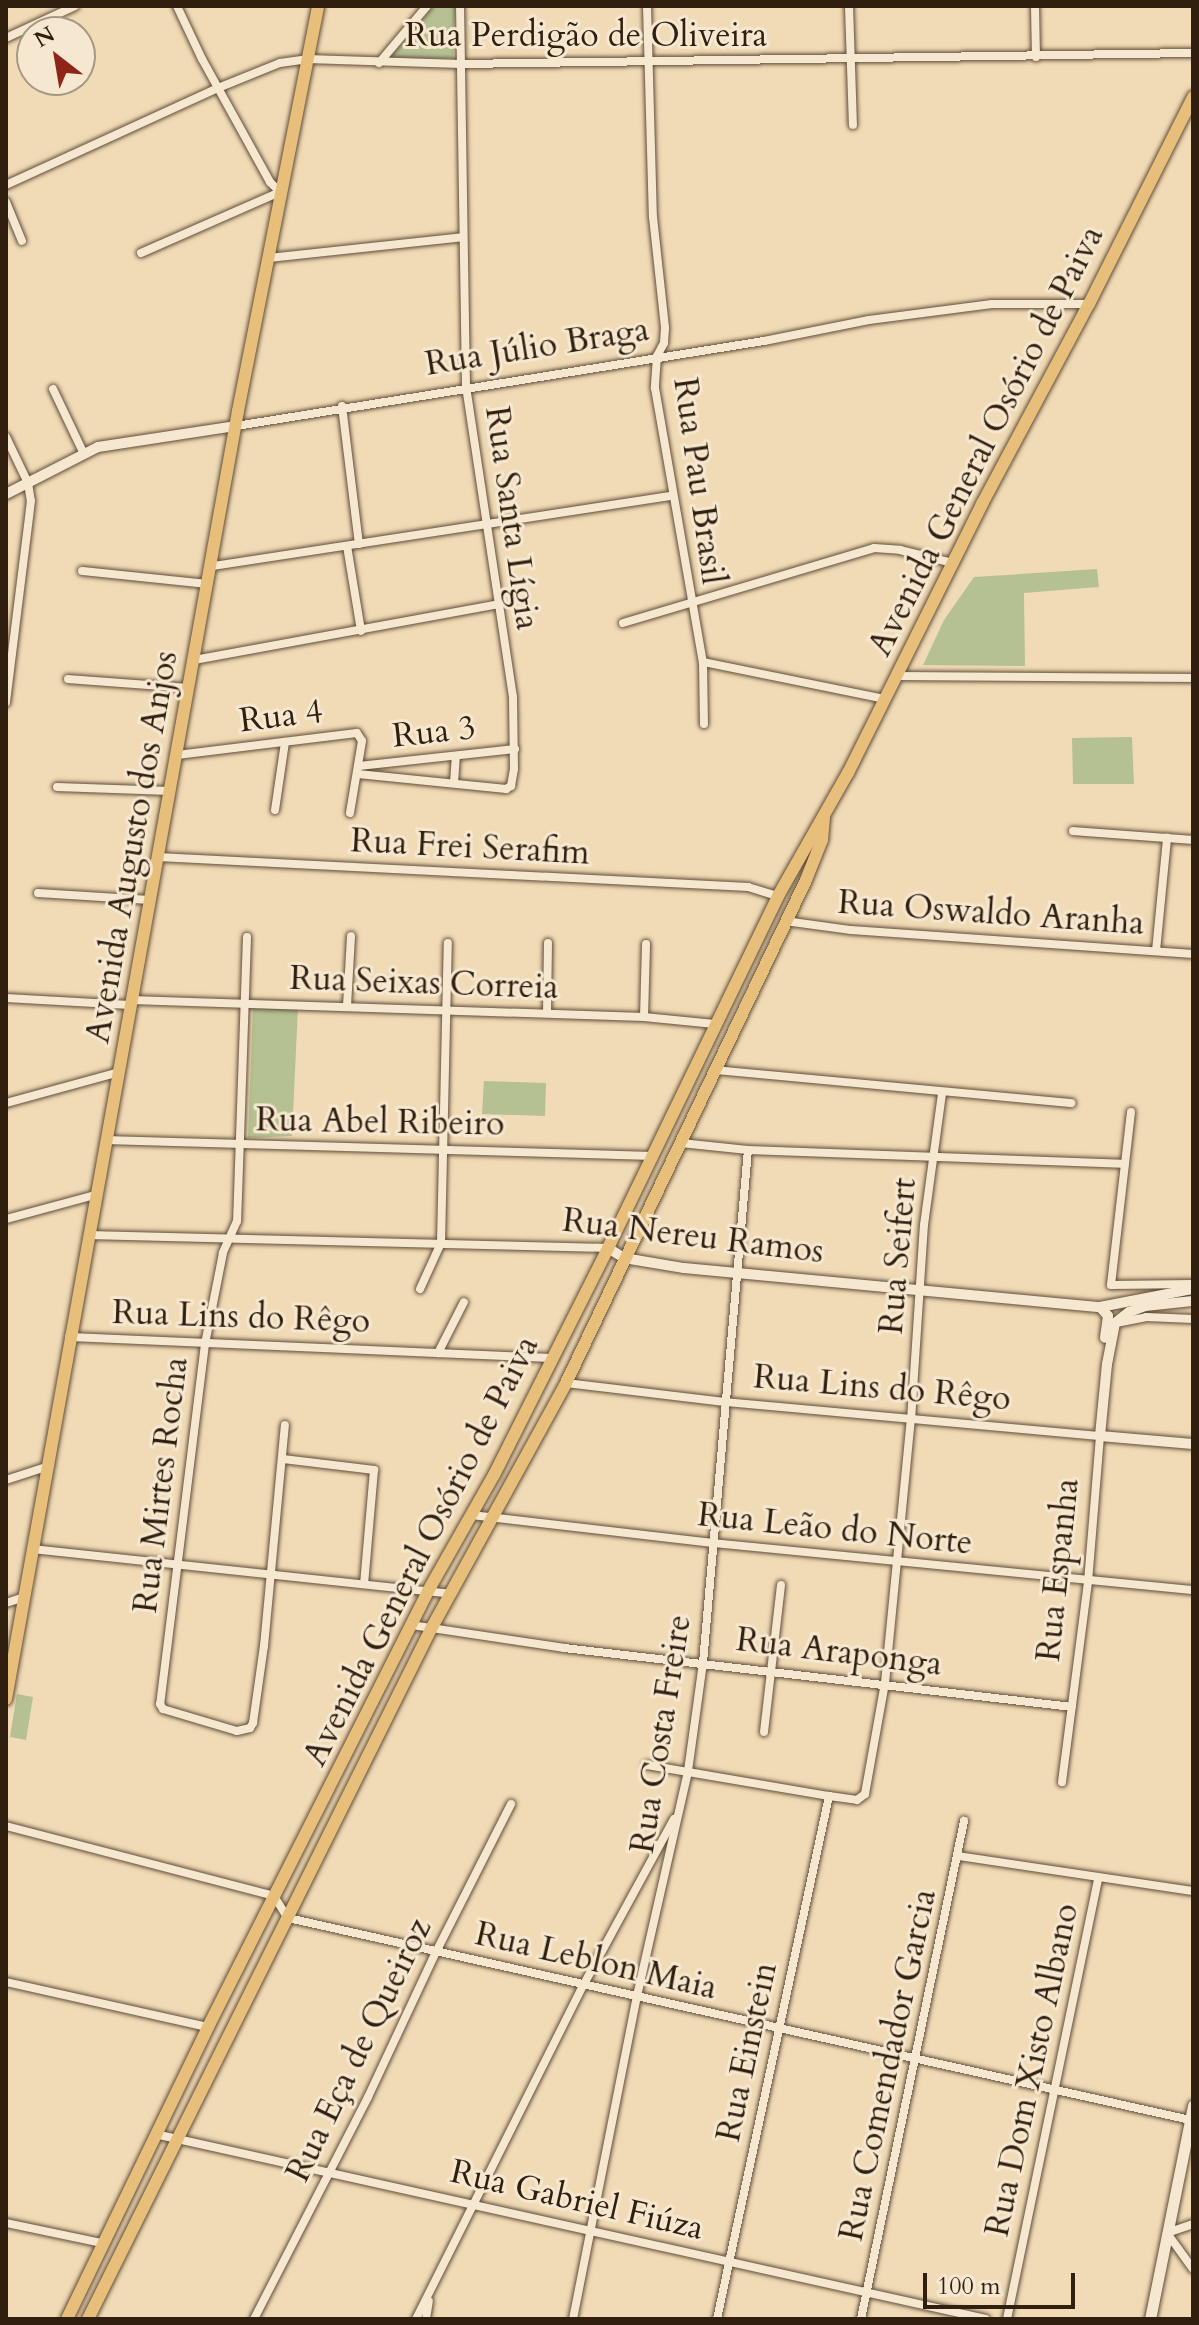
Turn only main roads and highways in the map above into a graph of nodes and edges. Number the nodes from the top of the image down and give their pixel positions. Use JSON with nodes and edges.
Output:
{"nodes":[{"id":1,"x":318,"y":6,"type":"edge"},
{"id":2,"x":1192,"y":100,"type":"edge"},
{"id":3,"x":825,"y":809,"type":"junction"},
{"id":4,"x":6,"y":1699,"type":"edge"},
{"id":5,"x":371,"y":1705,"type":"junction"},
{"id":6,"x":390,"y":1712,"type":"junction"},
{"id":7,"x":1193,"y":2105,"type":"edge"},
{"id":8,"x":67,"y":2319,"type":"edge"},
{"id":9,"x":88,"y":2319,"type":"edge"},
{"id":10,"x":1150,"y":2319,"type":"edge"}],
"edges":[{"from":1,"to":4,"type":"main road","name":"Avenida Augusto dos Anjos"},
{"from":2,"to":3,"type":"main road","name":"Avenida General Osório de Paiva"},
{"from":3,"to":5,"type":"main road","name":"Avenida General Osório de Paiva"},
{"from":3,"to":6,"type":"main road","name":"Avenida General Osório de Paiva"},
{"from":5,"to":6,"type":"main road"},
{"from":5,"to":8,"type":"main road","name":"Avenida General Osório de Paiva"},
{"from":6,"to":9,"type":"main road","name":"Avenida General Osório de Paiva"},
{"from":7,"to":10,"type":"main road"}]}
